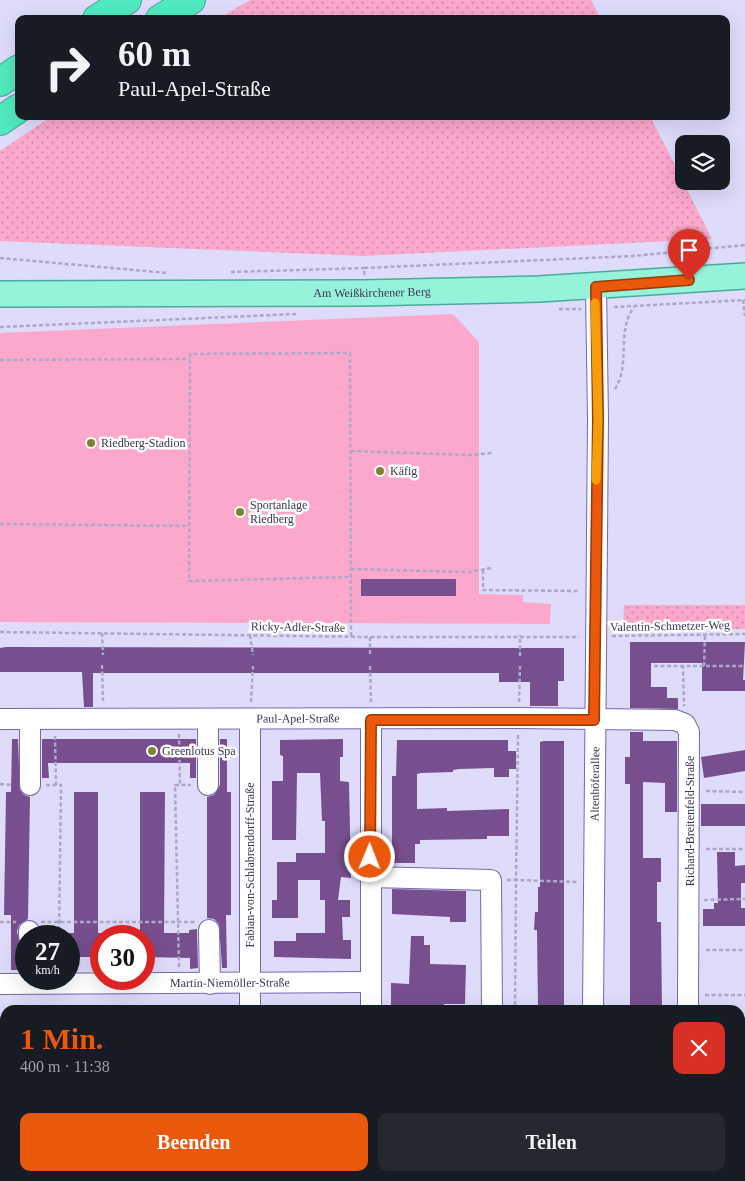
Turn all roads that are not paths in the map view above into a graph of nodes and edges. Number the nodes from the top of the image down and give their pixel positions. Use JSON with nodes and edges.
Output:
{"nodes":[{"id":1,"x":127,"y":0,"type":"edge"},
{"id":2,"x":191,"y":0,"type":"edge"},
{"id":3,"x":103,"y":15,"type":"edge"},
{"id":4,"x":167,"y":15,"type":"edge"},
{"id":5,"x":15,"y":72,"type":"edge"},
{"id":6,"x":0,"y":82,"type":"edge"},
{"id":7,"x":15,"y":111,"type":"edge"},
{"id":8,"x":0,"y":121,"type":"edge"},
{"id":9,"x":744,"y":292,"type":"edge"},
{"id":10,"x":0,"y":294,"type":"edge"},
{"id":11,"x":595,"y":298,"type":"junction"},
{"id":12,"x":30,"y":719,"type":"junction"},
{"id":13,"x":208,"y":719,"type":"junction"},
{"id":14,"x":0,"y":720,"type":"edge"},
{"id":15,"x":250,"y":720,"type":"junction"},
{"id":16,"x":371,"y":720,"type":"junction"},
{"id":17,"x":594,"y":720,"type":"junction"},
{"id":18,"x":30,"y":785,"type":"road end"},
{"id":19,"x":208,"y":785,"type":"road end"},
{"id":20,"x":370,"y":877,"type":"junction"},
{"id":21,"x":205,"y":926,"type":"road end"},
{"id":22,"x":15,"y":982,"type":"edge"},
{"id":23,"x":80,"y":982,"type":"edge"},
{"id":24,"x":370,"y":982,"type":"junction"},
{"id":25,"x":0,"y":984,"type":"edge"},
{"id":26,"x":210,"y":984,"type":"junction"},
{"id":27,"x":250,"y":984,"type":"junction"},
{"id":28,"x":688,"y":1002,"type":"edge"},
{"id":29,"x":250,"y":1005,"type":"edge"},
{"id":30,"x":371,"y":1005,"type":"edge"},
{"id":31,"x":492,"y":1005,"type":"edge"},
{"id":32,"x":593,"y":1005,"type":"edge"}],
"edges":[{"from":1,"to":3,"type":"highway"},
{"from":2,"to":4,"type":"highway"},
{"from":5,"to":6,"type":"highway"},
{"from":7,"to":8,"type":"highway"},
{"from":9,"to":11,"type":"main road","name":"Am Weißkirchener Berg"},
{"from":10,"to":11,"type":"main road","name":"Am Weißkirchener Berg"},
{"from":11,"to":17,"type":"street","name":"Altenhöferallee"},
{"from":12,"to":13,"type":"street","name":"Paul-Apel-Straße"},
{"from":12,"to":14,"type":"street","name":"Paul-Apel-Straße"},
{"from":12,"to":18,"type":"street"},
{"from":13,"to":15,"type":"street","name":"Paul-Apel-Straße"},
{"from":13,"to":19,"type":"street"},
{"from":15,"to":16,"type":"street","name":"Paul-Apel-Straße"},
{"from":15,"to":27,"type":"street","name":"Fabian-von-Schlabrendorff-Straße"},
{"from":16,"to":17,"type":"street","name":"Paul-Apel-Straße"},
{"from":16,"to":20,"type":"street"},
{"from":17,"to":28,"type":"street","name":"Richard-Breitenfeld-Straße"},
{"from":17,"to":32,"type":"street","name":"Altenhöferallee"},
{"from":20,"to":24,"type":"street"},
{"from":20,"to":31,"type":"street"},
{"from":21,"to":26,"type":"street"},
{"from":22,"to":25,"type":"street","name":"Martin-Niemöller-Straße"},
{"from":23,"to":26,"type":"street","name":"Martin-Niemöller-Straße"},
{"from":24,"to":27,"type":"street","name":"Martin-Niemöller-Straße"},
{"from":24,"to":30,"type":"street"},
{"from":26,"to":27,"type":"street","name":"Martin-Niemöller-Straße"},
{"from":27,"to":29,"type":"street","name":"Fabian-von-Schlabrendorff-Straße"}]}
